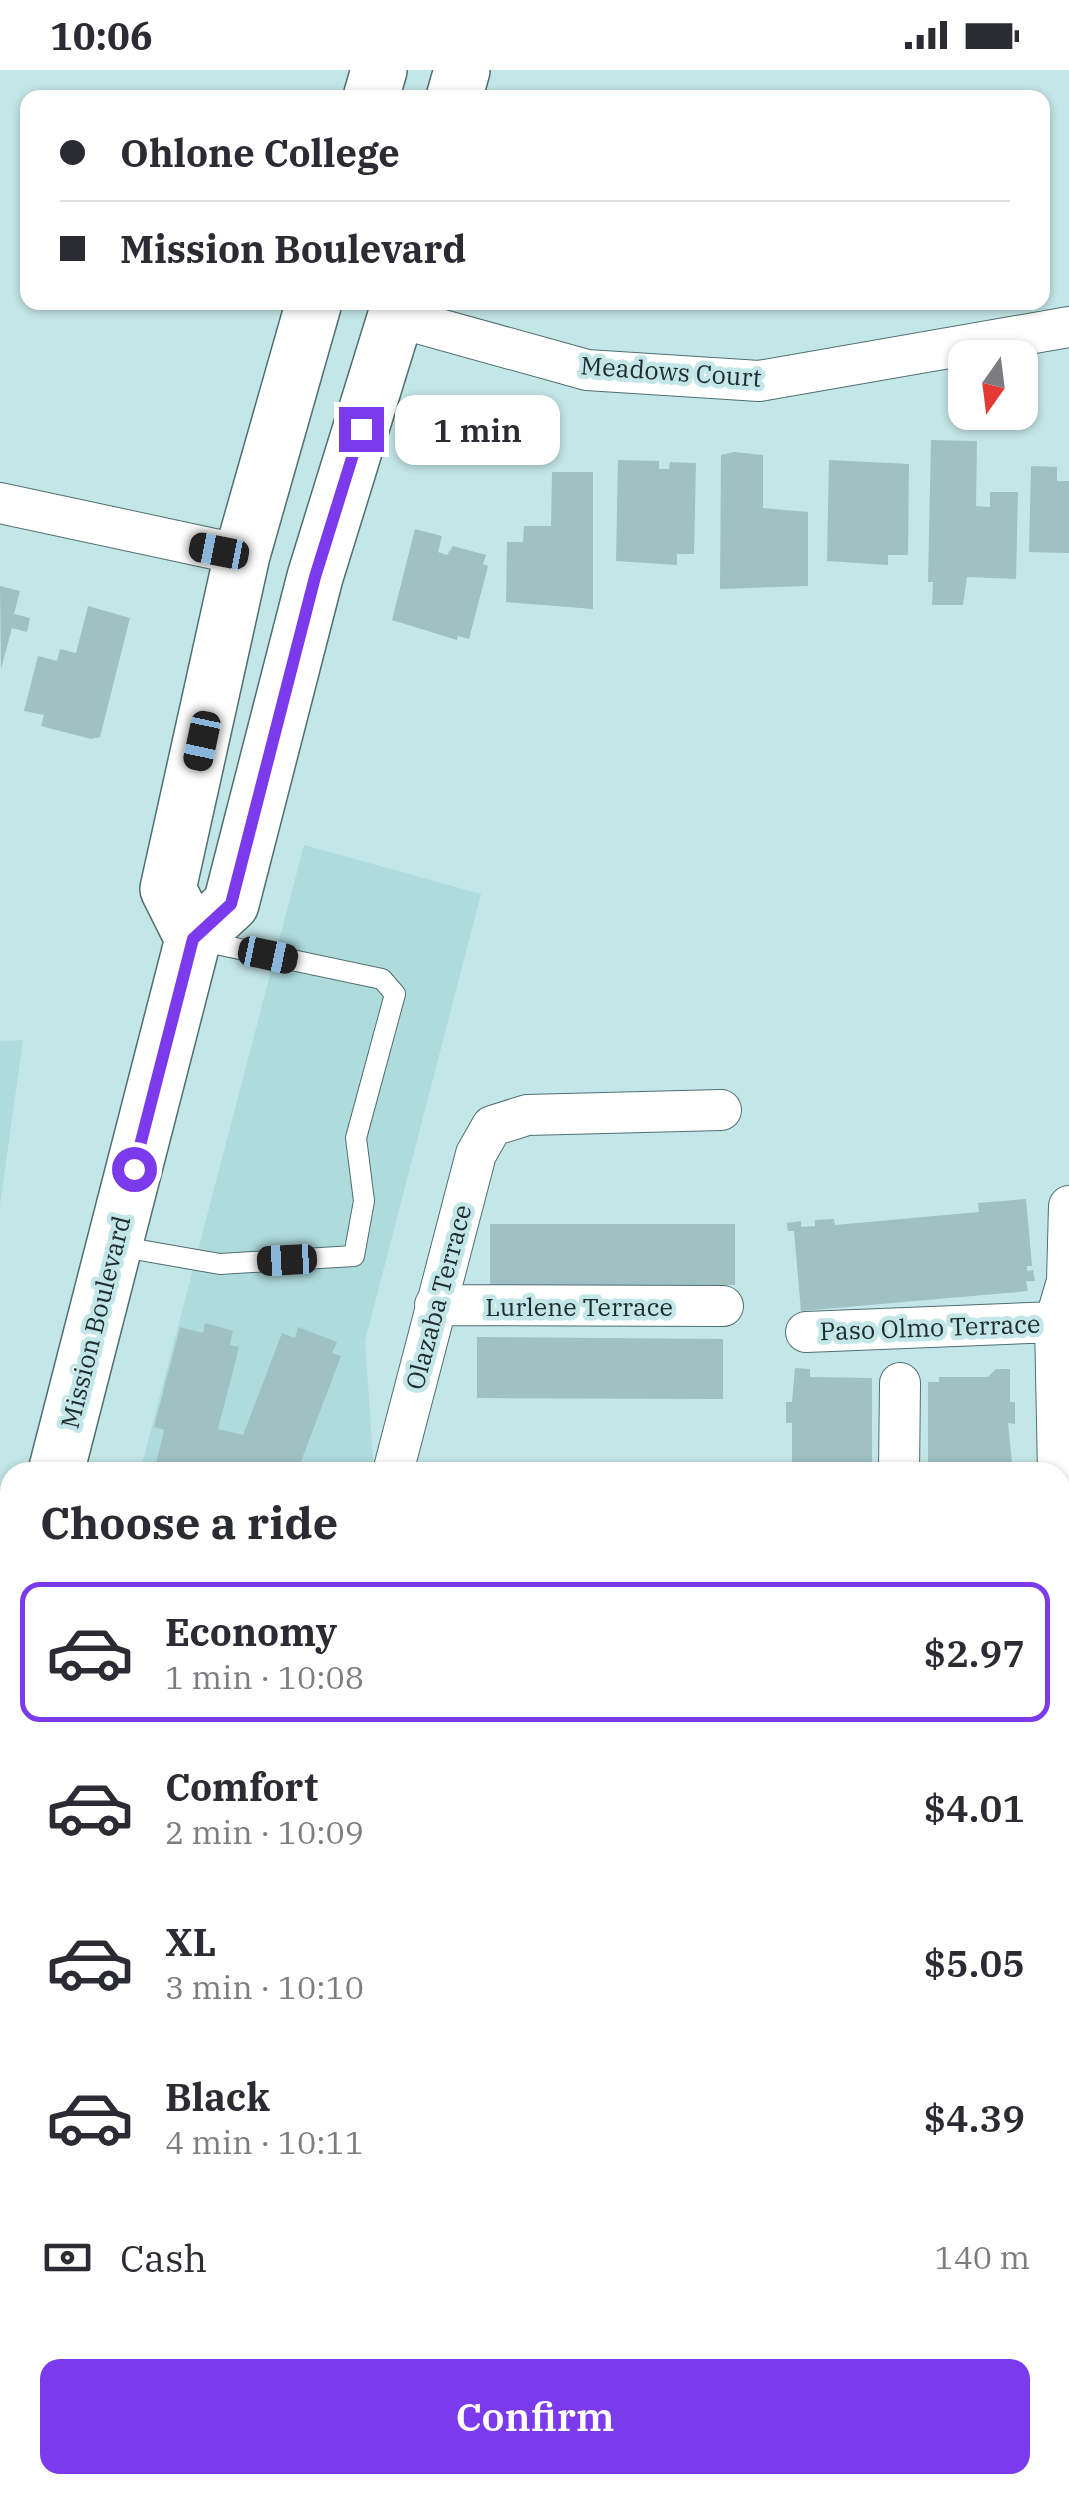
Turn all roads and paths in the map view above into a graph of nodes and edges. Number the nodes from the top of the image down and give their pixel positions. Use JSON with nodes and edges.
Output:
{"nodes":[{"id":1,"x":312,"y":310,"type":"edge"},
{"id":2,"x":398,"y":310,"type":"edge"},
{"id":3,"x":1069,"y":328,"type":"edge"},
{"id":4,"x":0,"y":503,"type":"edge"},
{"id":5,"x":242,"y":555,"type":"junction"},
{"id":6,"x":193,"y":939,"type":"junction"},
{"id":7,"x":721,"y":1110,"type":"dead end"},
{"id":8,"x":1069,"y":1206,"type":"edge"},
{"id":9,"x":115,"y":1246,"type":"junction"},
{"id":10,"x":435,"y":1305,"type":"junction"},
{"id":11,"x":723,"y":1306,"type":"dead end"},
{"id":12,"x":1055,"y":1322,"type":"junction"},
{"id":13,"x":806,"y":1332,"type":"dead end"},
{"id":14,"x":900,"y":1384,"type":"dead end"},
{"id":15,"x":1063,"y":1419,"type":"edge"},
{"id":16,"x":59,"y":1462,"type":"edge"},
{"id":17,"x":396,"y":1462,"type":"edge"},
{"id":18,"x":899,"y":1462,"type":"edge"},
{"id":19,"x":1059,"y":1462,"type":"edge"}],
"edges":[{"from":1,"to":5,"type":"main road"},
{"from":2,"to":3,"type":"street","name":"Meadows Court"},
{"from":2,"to":6,"type":"main road"},
{"from":4,"to":5,"type":"street"},
{"from":5,"to":6,"type":"main road"},
{"from":6,"to":9,"type":"main road","name":"Mission Boulevard"},
{"from":6,"to":9,"type":"lane"},
{"from":7,"to":10,"type":"street","name":"Olazaba Terrace"},
{"from":8,"to":12,"type":"street"},
{"from":9,"to":16,"type":"main road","name":"Mission Boulevard"},
{"from":10,"to":11,"type":"street","name":"Lurlene Terrace"},
{"from":10,"to":17,"type":"street","name":"Olazaba Terrace"},
{"from":12,"to":13,"type":"street","name":"Paso Olmo Terrace"},
{"from":12,"to":15,"type":"street"},
{"from":14,"to":18,"type":"street"},
{"from":15,"to":19,"type":"street"}]}
